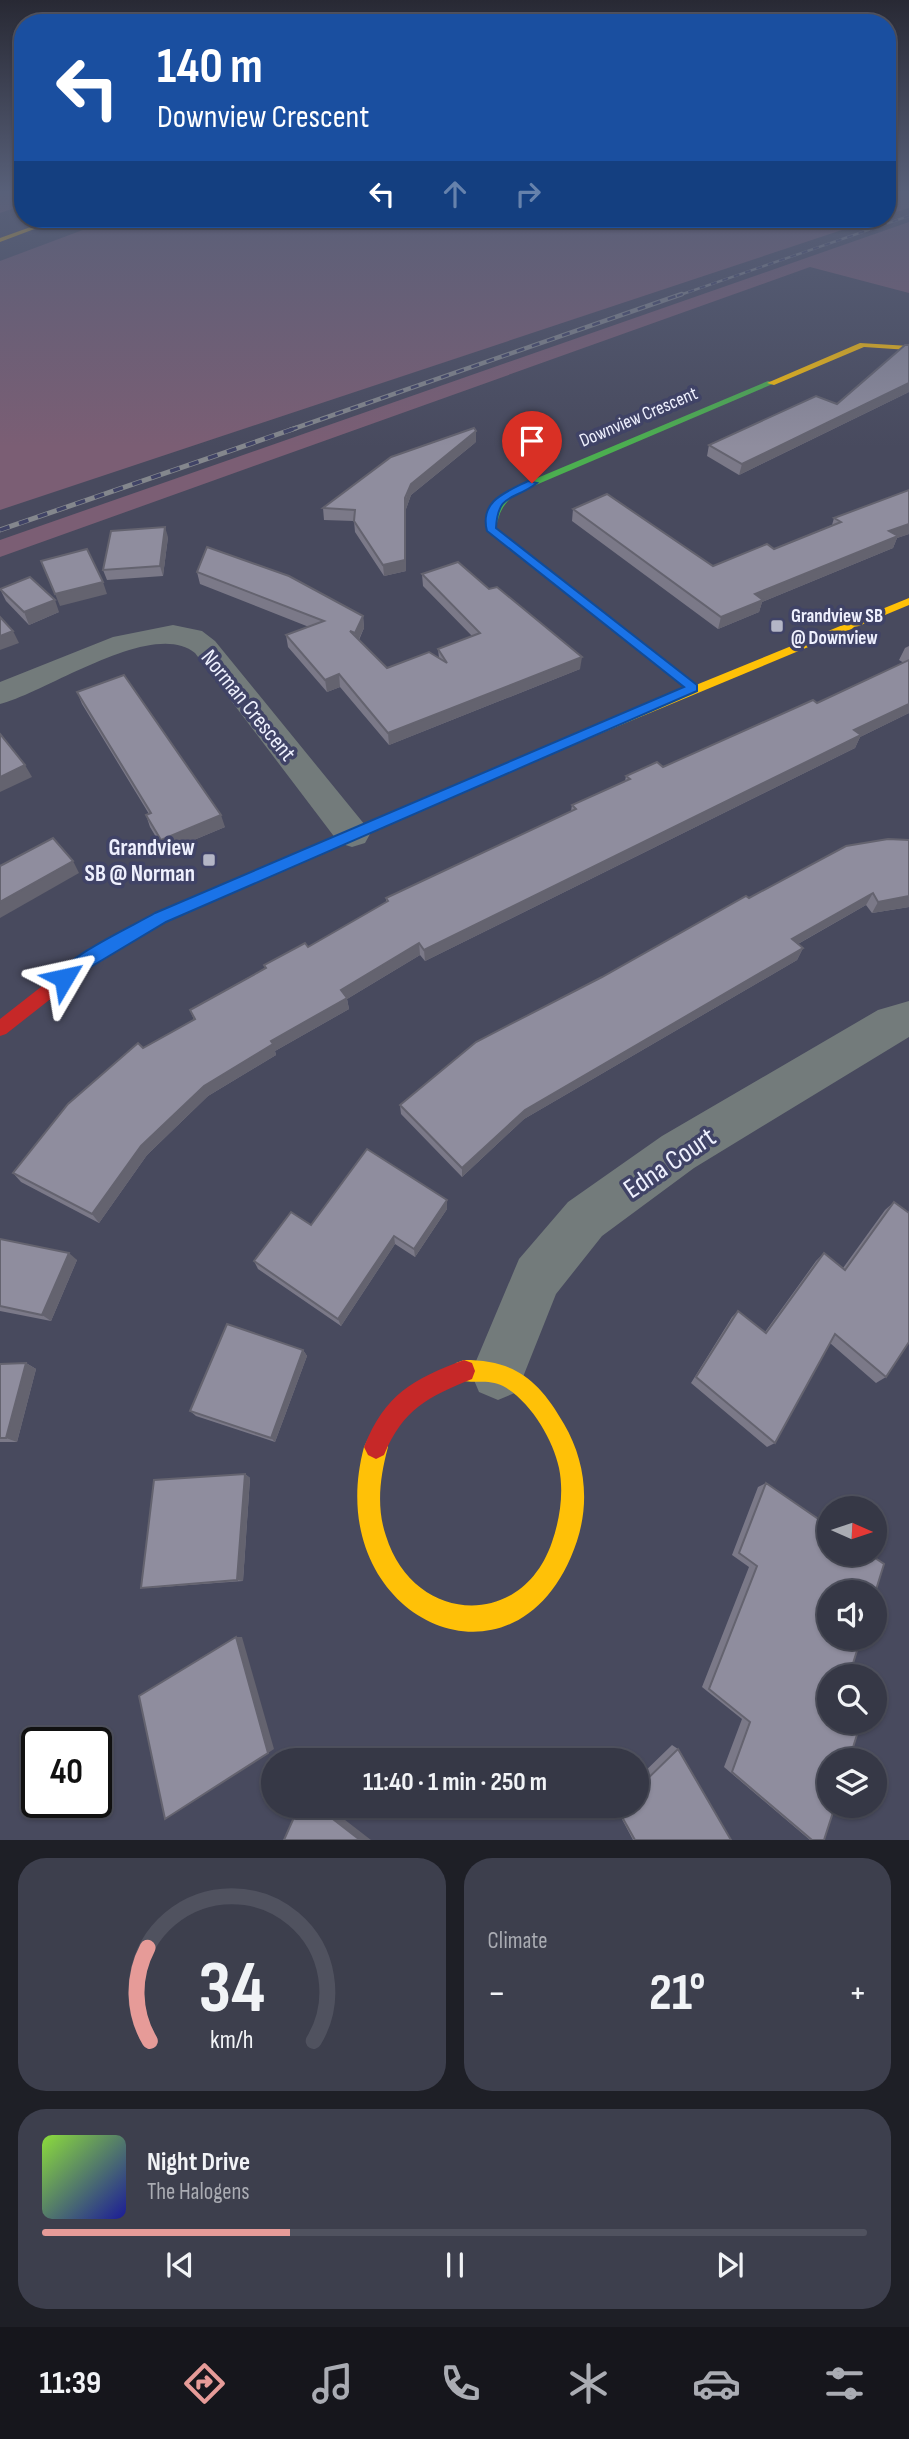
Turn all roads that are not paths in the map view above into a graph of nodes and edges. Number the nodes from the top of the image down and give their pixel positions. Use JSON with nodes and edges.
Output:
{"nodes":[{"id":1,"x":909,"y":348,"type":"edge"},
{"id":2,"x":909,"y":601,"type":"edge"},
{"id":3,"x":693,"y":688,"type":"junction"},
{"id":4,"x":0,"y":694,"type":"edge"},
{"id":5,"x":352,"y":834,"type":"junction"},
{"id":6,"x":909,"y":1018,"type":"edge"},
{"id":7,"x":0,"y":1029,"type":"edge"},
{"id":8,"x":498,"y":1373,"type":"junction"}],
"edges":[{"from":1,"to":3,"type":"main road","name":"Downview Crescent"},
{"from":2,"to":3,"type":"main road"},
{"from":3,"to":5,"type":"main road"},
{"from":4,"to":5,"type":"street","name":"Norman Crescent"},
{"from":5,"to":7,"type":"main road"},
{"from":6,"to":8,"type":"street","name":"Edna Court"},
{"from":8,"to":8,"type":"main road"}]}
